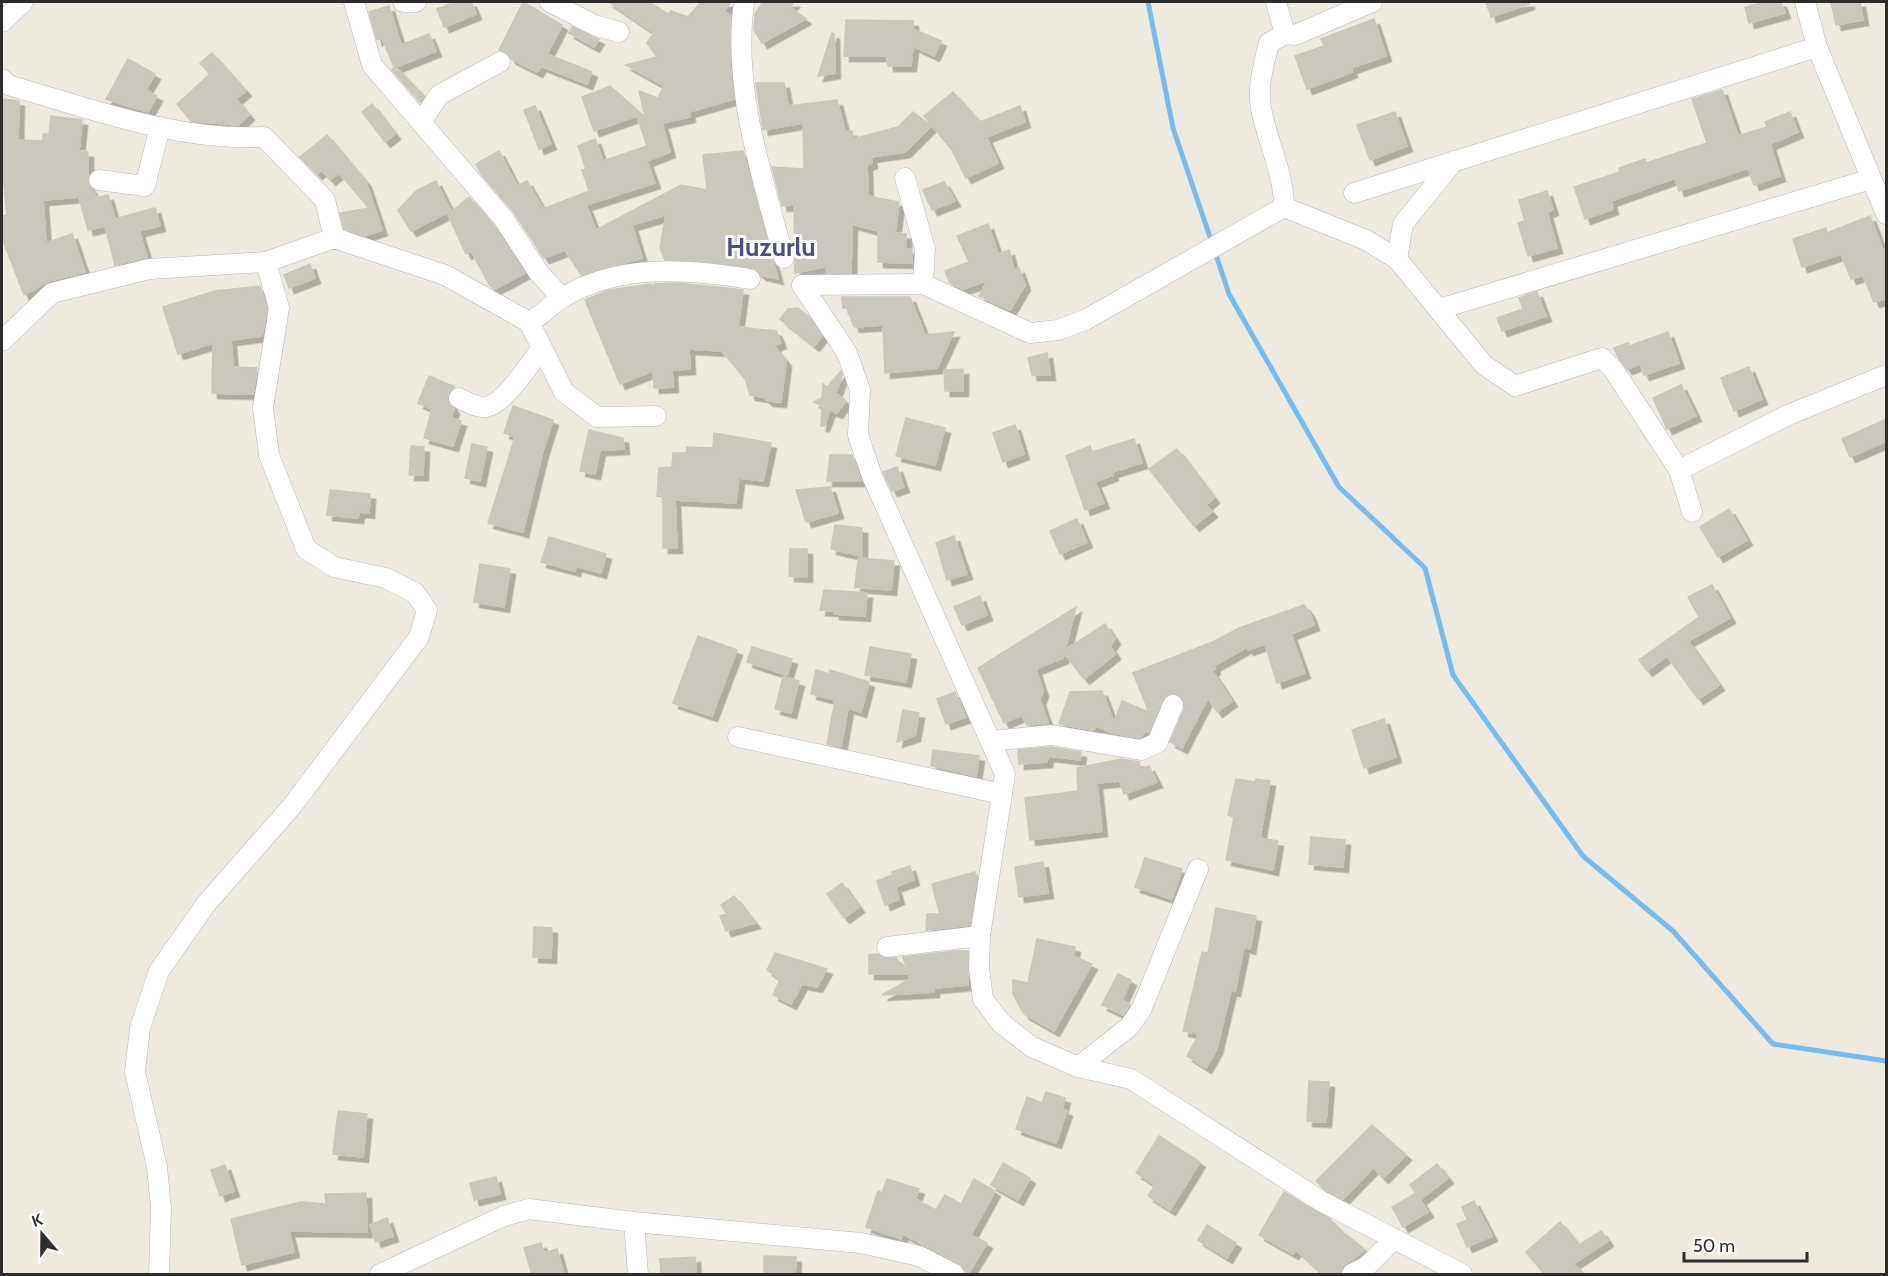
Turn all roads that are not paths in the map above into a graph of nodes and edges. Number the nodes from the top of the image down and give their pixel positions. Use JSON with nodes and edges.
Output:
{"nodes":[{"id":1,"x":22,"y":2,"type":"edge"},
{"id":2,"x":354,"y":2,"type":"edge"},
{"id":3,"x":403,"y":2,"type":"edge"},
{"id":4,"x":416,"y":2,"type":"edge"},
{"id":5,"x":550,"y":2,"type":"edge"},
{"id":6,"x":744,"y":2,"type":"edge"},
{"id":7,"x":1276,"y":2,"type":"edge"},
{"id":8,"x":1372,"y":2,"type":"edge"},
{"id":9,"x":1805,"y":2,"type":"edge"},
{"id":10,"x":2,"y":22,"type":"edge"},
{"id":11,"x":619,"y":32,"type":"dead end"},
{"id":12,"x":1285,"y":34,"type":"junction"},
{"id":13,"x":1817,"y":47,"type":"junction"},
{"id":14,"x":501,"y":62,"type":"dead end"},
{"id":15,"x":2,"y":79,"type":"edge"},
{"id":16,"x":421,"y":122,"type":"junction"},
{"id":17,"x":160,"y":127,"type":"junction"},
{"id":18,"x":1454,"y":161,"type":"junction"},
{"id":19,"x":905,"y":178,"type":"dead end"},
{"id":20,"x":1871,"y":179,"type":"junction"},
{"id":21,"x":99,"y":180,"type":"dead end"},
{"id":22,"x":1354,"y":193,"type":"dead end"},
{"id":23,"x":1284,"y":207,"type":"junction"},
{"id":24,"x":1887,"y":214,"type":"edge"},
{"id":25,"x":334,"y":238,"type":"junction"},
{"id":26,"x":784,"y":258,"type":"dead end"},
{"id":27,"x":1398,"y":259,"type":"junction"},
{"id":28,"x":266,"y":262,"type":"junction"},
{"id":29,"x":750,"y":279,"type":"dead end"},
{"id":30,"x":923,"y":284,"type":"junction"},
{"id":31,"x":562,"y":298,"type":"junction"},
{"id":32,"x":1439,"y":309,"type":"junction"},
{"id":33,"x":529,"y":322,"type":"junction"},
{"id":34,"x":2,"y":341,"type":"edge"},
{"id":35,"x":542,"y":348,"type":"junction"},
{"id":36,"x":1887,"y":375,"type":"edge"},
{"id":37,"x":459,"y":398,"type":"dead end"},
{"id":38,"x":656,"y":416,"type":"dead end"},
{"id":39,"x":1679,"y":470,"type":"junction"},
{"id":40,"x":1692,"y":512,"type":"dead end"},
{"id":41,"x":1173,"y":705,"type":"dead end"},
{"id":42,"x":738,"y":737,"type":"dead end"},
{"id":43,"x":991,"y":741,"type":"junction"},
{"id":44,"x":1002,"y":794,"type":"junction"},
{"id":45,"x":1198,"y":869,"type":"dead end"},
{"id":46,"x":980,"y":936,"type":"junction"},
{"id":47,"x":887,"y":947,"type":"dead end"},
{"id":48,"x":1078,"y":1067,"type":"junction"},
{"id":49,"x":634,"y":1222,"type":"junction"},
{"id":50,"x":1393,"y":1240,"type":"junction"},
{"id":51,"x":159,"y":1275,"type":"edge"},
{"id":52,"x":380,"y":1275,"type":"edge"},
{"id":53,"x":638,"y":1275,"type":"edge"},
{"id":54,"x":954,"y":1275,"type":"edge"},
{"id":55,"x":1352,"y":1275,"type":"edge"},
{"id":56,"x":1462,"y":1275,"type":"edge"}],
"edges":[{"from":1,"to":10,"type":"street"},
{"from":2,"to":16,"type":"street"},
{"from":3,"to":4,"type":"street"},
{"from":5,"to":11,"type":"street"},
{"from":6,"to":26,"type":"street"},
{"from":7,"to":12,"type":"street"},
{"from":8,"to":12,"type":"street"},
{"from":9,"to":13,"type":"street"},
{"from":12,"to":23,"type":"street"},
{"from":13,"to":18,"type":"street"},
{"from":13,"to":20,"type":"street"},
{"from":14,"to":16,"type":"street"},
{"from":15,"to":17,"type":"street"},
{"from":16,"to":31,"type":"street"},
{"from":17,"to":21,"type":"street"},
{"from":17,"to":25,"type":"street"},
{"from":18,"to":22,"type":"street"},
{"from":18,"to":27,"type":"street"},
{"from":19,"to":30,"type":"street"},
{"from":20,"to":24,"type":"street"},
{"from":20,"to":32,"type":"street"},
{"from":23,"to":27,"type":"street"},
{"from":23,"to":30,"type":"street"},
{"from":25,"to":28,"type":"street"},
{"from":25,"to":33,"type":"street"},
{"from":27,"to":32,"type":"street"},
{"from":28,"to":34,"type":"street"},
{"from":28,"to":51,"type":"street"},
{"from":29,"to":31,"type":"street"},
{"from":30,"to":43,"type":"street"},
{"from":31,"to":33,"type":"street"},
{"from":32,"to":39,"type":"street"},
{"from":33,"to":35,"type":"street"},
{"from":35,"to":37,"type":"street"},
{"from":35,"to":38,"type":"street"},
{"from":36,"to":39,"type":"street"},
{"from":39,"to":40,"type":"street"},
{"from":41,"to":43,"type":"street"},
{"from":42,"to":44,"type":"street"},
{"from":43,"to":44,"type":"street"},
{"from":44,"to":46,"type":"street"},
{"from":45,"to":48,"type":"street"},
{"from":46,"to":47,"type":"street"},
{"from":46,"to":48,"type":"street"},
{"from":48,"to":50,"type":"street"},
{"from":49,"to":52,"type":"street"},
{"from":49,"to":53,"type":"street"},
{"from":49,"to":54,"type":"street"},
{"from":50,"to":55,"type":"street"},
{"from":50,"to":56,"type":"street"}]}
